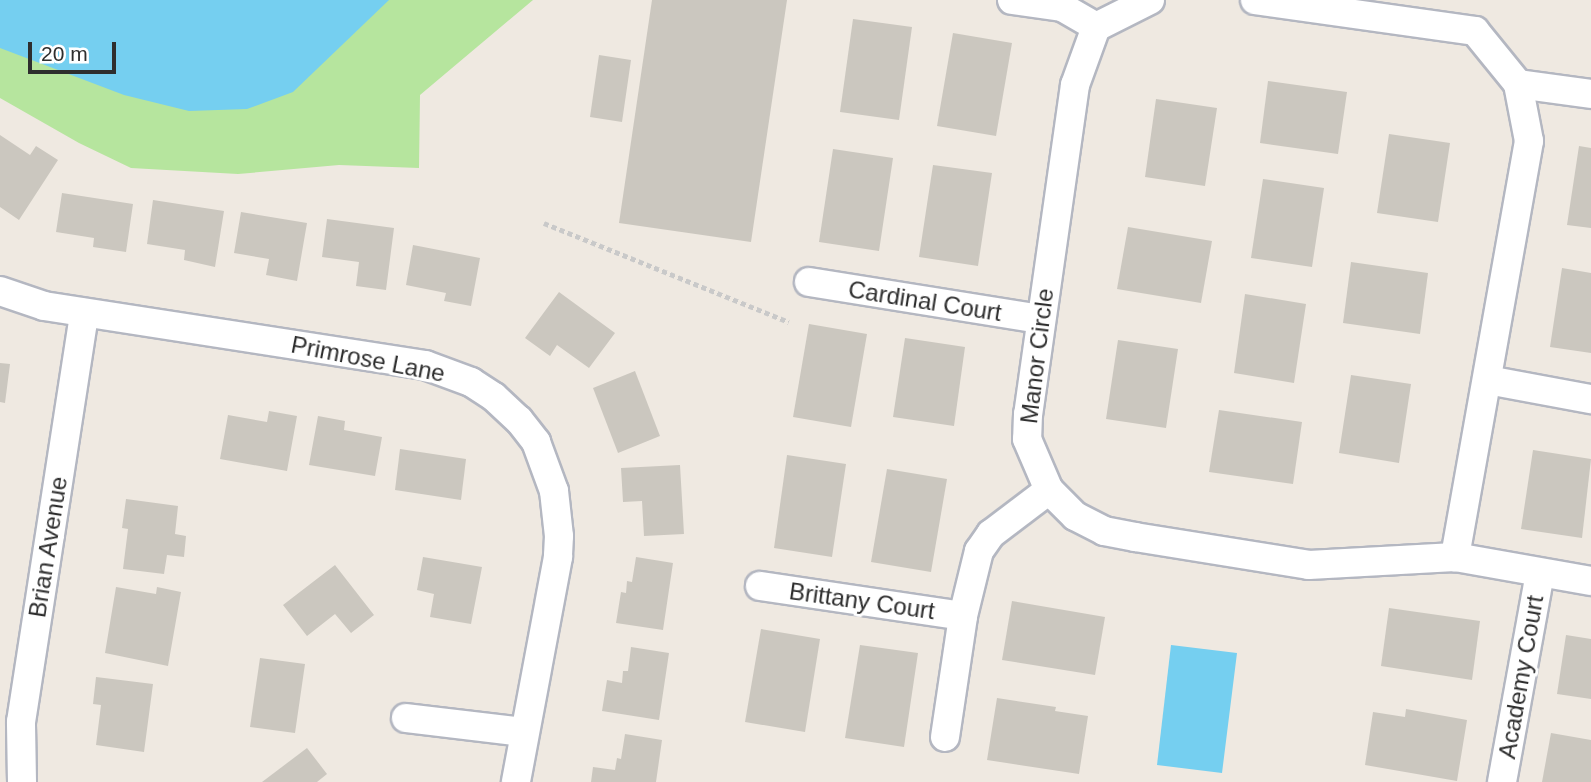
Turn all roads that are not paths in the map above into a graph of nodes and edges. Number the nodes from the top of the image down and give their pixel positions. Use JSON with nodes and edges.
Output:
{"nodes":[{"id":1,"x":1012,"y":0,"type":"edge"},
{"id":2,"x":1150,"y":0,"type":"edge"},
{"id":3,"x":1255,"y":0,"type":"edge"},
{"id":4,"x":1062,"y":4,"type":"edge"},
{"id":5,"x":1372,"y":9,"type":"edge"},
{"id":6,"x":1097,"y":27,"type":"junction"},
{"id":7,"x":1518,"y":83,"type":"junction"},
{"id":8,"x":1591,"y":94,"type":"edge"},
{"id":9,"x":809,"y":282,"type":"dead end"},
{"id":10,"x":0,"y":291,"type":"edge"},
{"id":11,"x":84,"y":313,"type":"junction"},
{"id":12,"x":1041,"y":319,"type":"junction"},
{"id":13,"x":1488,"y":380,"type":"junction"},
{"id":14,"x":1591,"y":399,"type":"edge"},
{"id":15,"x":1049,"y":491,"type":"junction"},
{"id":16,"x":1455,"y":557,"type":"junction"},
{"id":17,"x":1540,"y":573,"type":"junction"},
{"id":18,"x":1591,"y":581,"type":"edge"},
{"id":19,"x":760,"y":586,"type":"dead end"},
{"id":20,"x":963,"y":616,"type":"junction"},
{"id":21,"x":406,"y":718,"type":"dead end"},
{"id":22,"x":524,"y":732,"type":"junction"},
{"id":23,"x":945,"y":737,"type":"dead end"},
{"id":24,"x":22,"y":782,"type":"edge"},
{"id":25,"x":516,"y":782,"type":"edge"},
{"id":26,"x":1502,"y":782,"type":"edge"}],
"edges":[{"from":1,"to":4,"type":"street"},
{"from":2,"to":6,"type":"street"},
{"from":3,"to":5,"type":"street"},
{"from":4,"to":6,"type":"street"},
{"from":5,"to":7,"type":"street"},
{"from":6,"to":12,"type":"street","name":"Manor Circle"},
{"from":7,"to":8,"type":"street"},
{"from":7,"to":13,"type":"street"},
{"from":9,"to":12,"type":"street","name":"Cardinal Court"},
{"from":10,"to":11,"type":"street","name":"Primrose Lane"},
{"from":11,"to":22,"type":"street","name":"Primrose Lane"},
{"from":11,"to":24,"type":"street","name":"Brian Avenue"},
{"from":12,"to":15,"type":"street","name":"Manor Circle"},
{"from":13,"to":14,"type":"street"},
{"from":13,"to":16,"type":"street"},
{"from":15,"to":16,"type":"street","name":"Manor Circle"},
{"from":15,"to":20,"type":"street"},
{"from":16,"to":17,"type":"street","name":"Manor Circle"},
{"from":17,"to":18,"type":"street","name":"Manor Circle"},
{"from":17,"to":26,"type":"street","name":"Academy Court"},
{"from":19,"to":20,"type":"street","name":"Brittany Court"},
{"from":20,"to":23,"type":"street"},
{"from":21,"to":22,"type":"street"},
{"from":22,"to":25,"type":"street","name":"Primrose Lane"}]}
